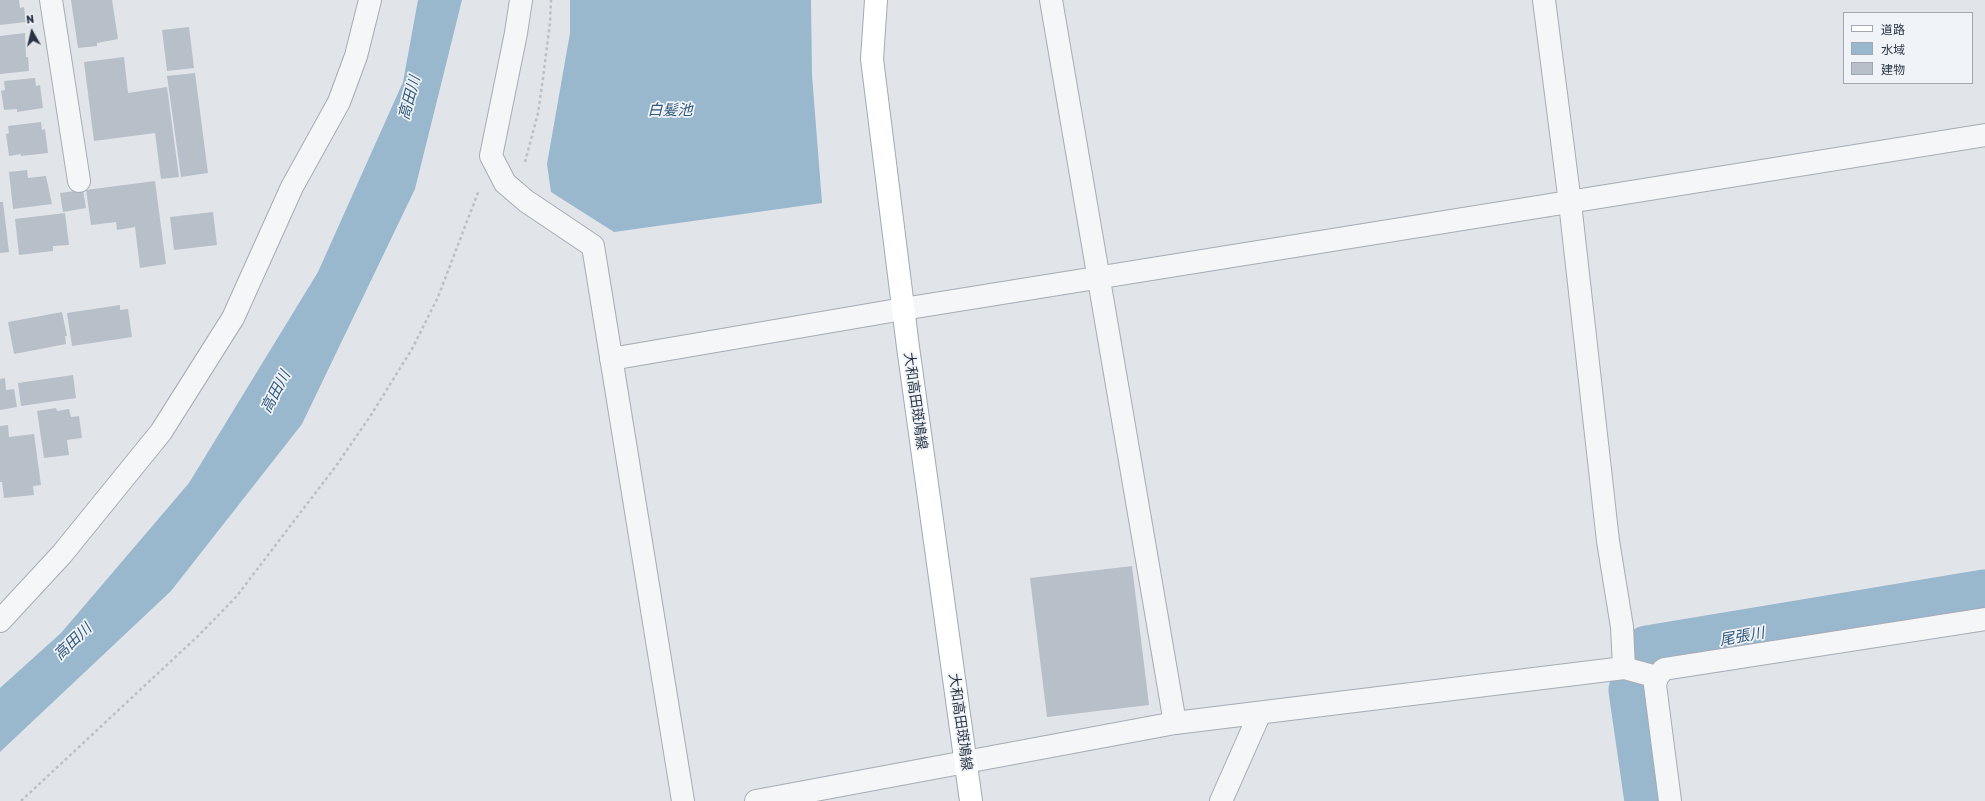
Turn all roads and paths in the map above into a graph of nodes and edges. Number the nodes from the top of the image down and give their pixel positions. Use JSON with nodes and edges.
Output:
{"nodes":[{"id":1,"x":51,"y":0,"type":"edge"},
{"id":2,"x":370,"y":0,"type":"edge"},
{"id":3,"x":521,"y":0,"type":"edge"},
{"id":4,"x":551,"y":0,"type":"edge"},
{"id":5,"x":876,"y":0,"type":"edge"},
{"id":6,"x":1051,"y":0,"type":"edge"},
{"id":7,"x":1544,"y":0,"type":"edge"},
{"id":8,"x":1985,"y":135,"type":"edge"},
{"id":9,"x":491,"y":156,"type":"junction"},
{"id":10,"x":78,"y":181,"type":"dead end"},
{"id":11,"x":526,"y":201,"type":"junction"},
{"id":12,"x":1570,"y":203,"type":"junction"},
{"id":13,"x":1099,"y":278,"type":"junction"},
{"id":14,"x":903,"y":309,"type":"junction"},
{"id":15,"x":611,"y":359,"type":"junction"},
{"id":16,"x":1985,"y":619,"type":"edge"},
{"id":17,"x":0,"y":621,"type":"edge"},
{"id":18,"x":1624,"y":668,"type":"junction"},
{"id":19,"x":1652,"y":676,"type":"junction"},
{"id":20,"x":1260,"y":713,"type":"junction"},
{"id":21,"x":1175,"y":723,"type":"junction"},
{"id":22,"x":966,"y":763,"type":"junction"},
{"id":23,"x":21,"y":801,"type":"edge"},
{"id":24,"x":683,"y":801,"type":"edge"},
{"id":25,"x":756,"y":801,"type":"edge"},
{"id":26,"x":971,"y":801,"type":"edge"},
{"id":27,"x":1221,"y":801,"type":"edge"},
{"id":28,"x":1670,"y":801,"type":"edge"}],
"edges":[{"from":1,"to":10,"type":"street"},
{"from":2,"to":17,"type":"street"},
{"from":3,"to":9,"type":"street"},
{"from":4,"to":11,"type":"path"},
{"from":5,"to":14,"type":"main road","name":"大和高田斑鳩線"},
{"from":6,"to":13,"type":"street"},
{"from":7,"to":12,"type":"street"},
{"from":8,"to":12,"type":"street"},
{"from":9,"to":11,"type":"street"},
{"from":9,"to":23,"type":"path"},
{"from":11,"to":15,"type":"street"},
{"from":12,"to":13,"type":"street"},
{"from":12,"to":18,"type":"street"},
{"from":13,"to":14,"type":"street"},
{"from":13,"to":21,"type":"street"},
{"from":14,"to":15,"type":"street"},
{"from":14,"to":22,"type":"main road","name":"大和高田斑鳩線"},
{"from":15,"to":24,"type":"street"},
{"from":16,"to":19,"type":"street"},
{"from":18,"to":19,"type":"street"},
{"from":18,"to":20,"type":"street"},
{"from":19,"to":28,"type":"street"},
{"from":20,"to":21,"type":"street"},
{"from":20,"to":27,"type":"street"},
{"from":21,"to":22,"type":"street"},
{"from":22,"to":25,"type":"street"},
{"from":22,"to":26,"type":"main road","name":"大和高田斑鳩線"}]}
